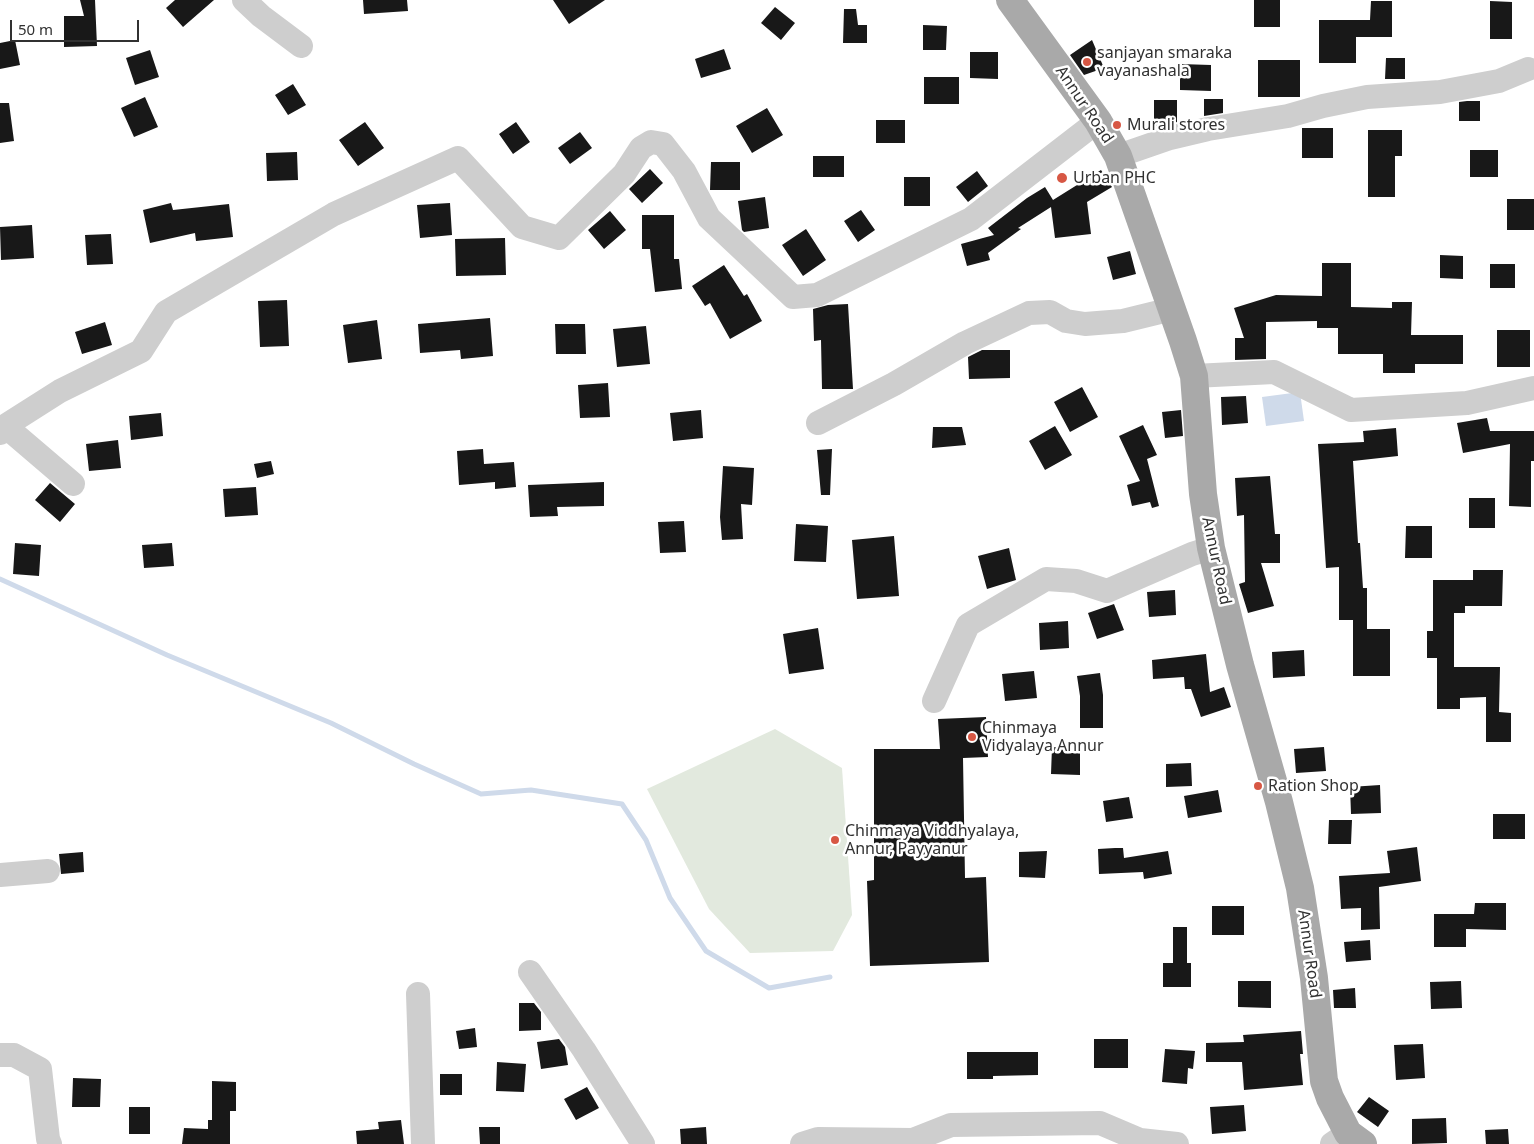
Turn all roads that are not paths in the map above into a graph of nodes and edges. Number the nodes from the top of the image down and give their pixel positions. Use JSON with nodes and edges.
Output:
{"nodes":[{"id":1,"x":244,"y":0,"type":"edge"},
{"id":2,"x":1010,"y":0,"type":"edge"},
{"id":3,"x":301,"y":46,"type":"dead end"},
{"id":4,"x":1528,"y":69,"type":"dead end"},
{"id":5,"x":1098,"y":121,"type":"junction"},
{"id":6,"x":1118,"y":156,"type":"junction"},
{"id":7,"x":1172,"y":309,"type":"junction"},
{"id":8,"x":1194,"y":376,"type":"junction"},
{"id":9,"x":1534,"y":388,"type":"edge"},
{"id":10,"x":818,"y":423,"type":"dead end"},
{"id":11,"x":3,"y":429,"type":"edge"},
{"id":12,"x":73,"y":484,"type":"dead end"},
{"id":13,"x":1211,"y":548,"type":"junction"},
{"id":14,"x":934,"y":701,"type":"dead end"},
{"id":15,"x":48,"y":871,"type":"dead end"},
{"id":16,"x":0,"y":874,"type":"edge"},
{"id":17,"x":530,"y":972,"type":"dead end"},
{"id":18,"x":418,"y":994,"type":"dead end"},
{"id":19,"x":0,"y":1056,"type":"edge"},
{"id":20,"x":1348,"y":1140,"type":"edge"},
{"id":21,"x":50,"y":1144,"type":"edge"},
{"id":22,"x":423,"y":1144,"type":"edge"},
{"id":23,"x":643,"y":1144,"type":"edge"},
{"id":24,"x":802,"y":1144,"type":"edge"},
{"id":25,"x":1177,"y":1144,"type":"edge"}],
"edges":[{"from":1,"to":3,"type":"street"},
{"from":2,"to":5,"type":"main road","name":"Annur Road"},
{"from":4,"to":6,"type":"street"},
{"from":5,"to":6,"type":"main road","name":"Annur Road"},
{"from":5,"to":11,"type":"street"},
{"from":6,"to":7,"type":"main road","name":"Annur Road"},
{"from":7,"to":8,"type":"main road","name":"Annur Road"},
{"from":7,"to":10,"type":"street"},
{"from":8,"to":9,"type":"street"},
{"from":8,"to":13,"type":"main road","name":"Annur Road"},
{"from":11,"to":12,"type":"street"},
{"from":13,"to":14,"type":"street"},
{"from":13,"to":20,"type":"main road","name":"Annur Road"},
{"from":15,"to":16,"type":"street"},
{"from":17,"to":23,"type":"street"},
{"from":18,"to":22,"type":"street"},
{"from":19,"to":21,"type":"street"},
{"from":24,"to":25,"type":"street"}]}
